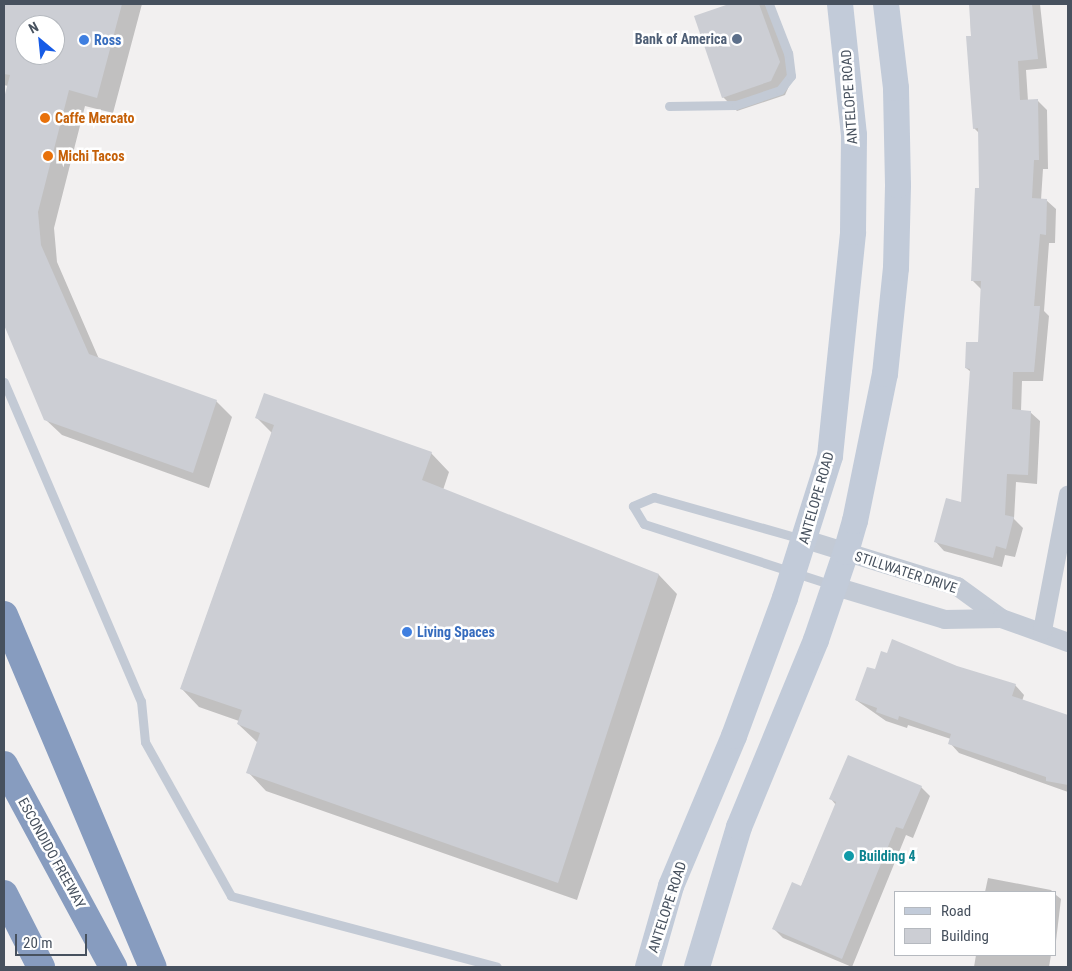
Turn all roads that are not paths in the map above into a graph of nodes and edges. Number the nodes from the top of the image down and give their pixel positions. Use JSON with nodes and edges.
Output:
{"nodes":[{"id":1,"x":769,"y":4,"type":"edge"},
{"id":2,"x":840,"y":4,"type":"edge"},
{"id":3,"x":886,"y":4,"type":"edge"},
{"id":4,"x":669,"y":106,"type":"dead end"},
{"id":5,"x":4,"y":382,"type":"edge"},
{"id":6,"x":1068,"y":494,"type":"edge"},
{"id":7,"x":805,"y":539,"type":"junction"},
{"id":8,"x":846,"y":552,"type":"junction"},
{"id":9,"x":792,"y":575,"type":"junction"},
{"id":10,"x":835,"y":586,"type":"junction"},
{"id":11,"x":4,"y":615,"type":"edge"},
{"id":12,"x":1001,"y":618,"type":"junction"},
{"id":13,"x":1042,"y":630,"type":"junction"},
{"id":14,"x":1068,"y":642,"type":"edge"},
{"id":15,"x":4,"y":765,"type":"edge"},
{"id":16,"x":4,"y":894,"type":"edge"},
{"id":17,"x":41,"y":967,"type":"edge"},
{"id":18,"x":113,"y":967,"type":"edge"},
{"id":19,"x":153,"y":967,"type":"edge"},
{"id":20,"x":497,"y":967,"type":"edge"},
{"id":21,"x":648,"y":967,"type":"edge"},
{"id":22,"x":698,"y":967,"type":"edge"}],
"edges":[{"from":1,"to":4,"type":"lane"},
{"from":2,"to":7,"type":"main road","name":"ANTELOPE ROAD"},
{"from":3,"to":8,"type":"main road"},
{"from":5,"to":20,"type":"lane"},
{"from":6,"to":13,"type":"street"},
{"from":7,"to":8,"type":"street","name":"STILLWATER DRIVE"},
{"from":7,"to":9,"type":"main road","name":"ANTELOPE ROAD"},
{"from":7,"to":9,"type":"lane"},
{"from":8,"to":10,"type":"main road"},
{"from":8,"to":12,"type":"street","name":"STILLWATER DRIVE"},
{"from":9,"to":10,"type":"lane"},
{"from":9,"to":21,"type":"main road","name":"ANTELOPE ROAD"},
{"from":10,"to":12,"type":"street","name":"STILLWATER DRIVE"},
{"from":10,"to":22,"type":"main road"},
{"from":11,"to":19,"type":"highway"},
{"from":12,"to":13,"type":"street","name":"STILLWATER DRIVE"},
{"from":13,"to":14,"type":"street","name":"STILLWATER DRIVE"},
{"from":15,"to":18,"type":"highway","name":"ESCONDIDO FREEWAY"},
{"from":16,"to":17,"type":"highway"}]}
